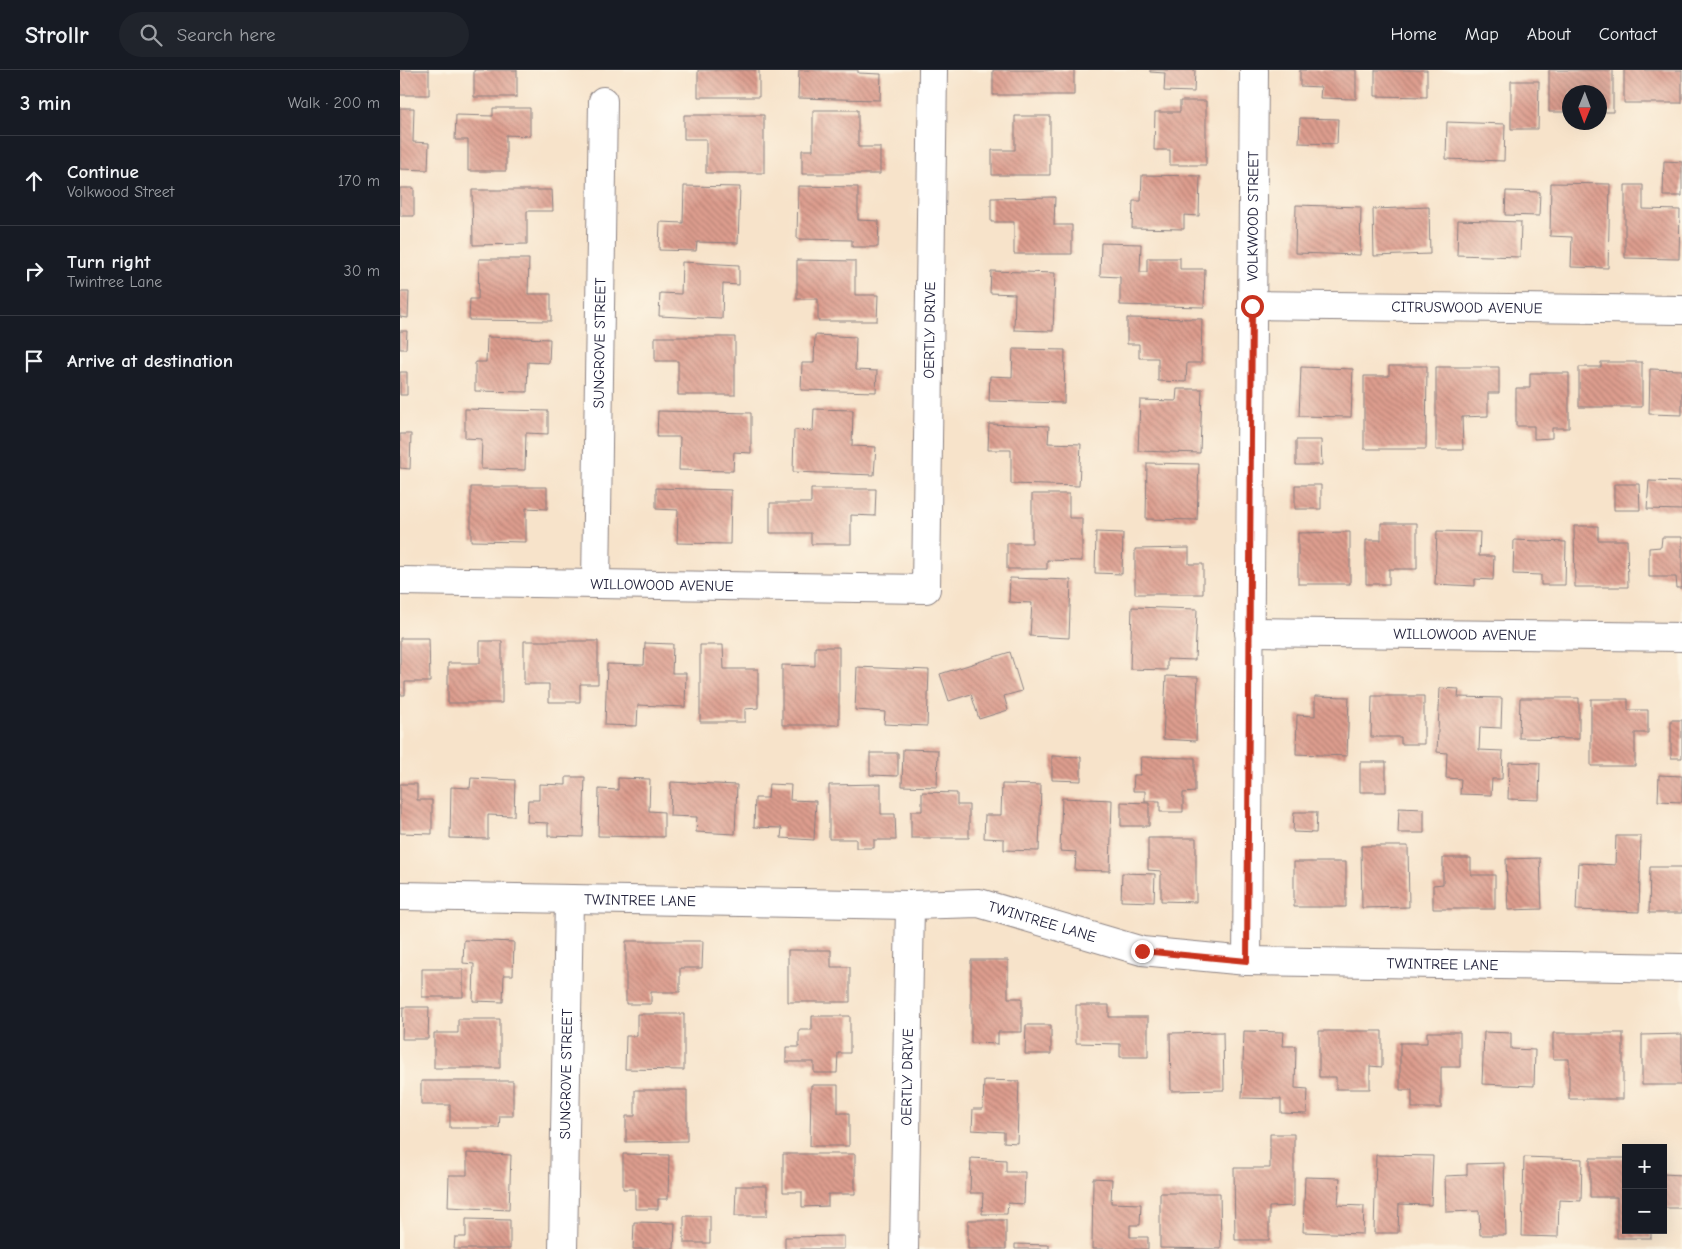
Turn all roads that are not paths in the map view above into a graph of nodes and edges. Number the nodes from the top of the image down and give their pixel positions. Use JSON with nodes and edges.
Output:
{"nodes":[{"id":1,"x":933,"y":70,"type":"edge"},
{"id":2,"x":1254,"y":70,"type":"edge"},
{"id":3,"x":603,"y":101,"type":"dead end"},
{"id":4,"x":1252,"y":306,"type":"junction"},
{"id":5,"x":1682,"y":310,"type":"edge"},
{"id":6,"x":400,"y":581,"type":"edge"},
{"id":7,"x":596,"y":584,"type":"junction"},
{"id":8,"x":926,"y":589,"type":"joint"},
{"id":9,"x":1250,"y":632,"type":"junction"},
{"id":10,"x":1682,"y":637,"type":"edge"},
{"id":11,"x":400,"y":896,"type":"edge"},
{"id":12,"x":568,"y":899,"type":"junction"},
{"id":13,"x":910,"y":904,"type":"junction"},
{"id":14,"x":1247,"y":961,"type":"junction"},
{"id":15,"x":1682,"y":968,"type":"edge"},
{"id":16,"x":563,"y":1249,"type":"edge"},
{"id":17,"x":904,"y":1249,"type":"edge"}],
"edges":[{"from":1,"to":8,"type":"street","name":"OERTLY DRIVE"},
{"from":2,"to":4,"type":"street","name":"VOLKWOOD STREET"},
{"from":3,"to":7,"type":"street","name":"SUNGROVE STREET"},
{"from":4,"to":5,"type":"street","name":"CITRUSWOOD AVENUE"},
{"from":4,"to":9,"type":"street","name":"VOLKWOOD STREET"},
{"from":6,"to":7,"type":"street","name":"WILLOWOOD AVENUE"},
{"from":7,"to":8,"type":"street","name":"WILLOWOOD AVENUE"},
{"from":9,"to":10,"type":"street","name":"WILLOWOOD AVENUE"},
{"from":9,"to":14,"type":"street","name":"VOLKWOOD STREET"},
{"from":11,"to":12,"type":"street","name":"TWINTREE LANE"},
{"from":12,"to":13,"type":"street","name":"TWINTREE LANE"},
{"from":12,"to":16,"type":"street","name":"SUNGROVE STREET"},
{"from":13,"to":14,"type":"street","name":"TWINTREE LANE"},
{"from":13,"to":17,"type":"street","name":"OERTLY DRIVE"},
{"from":14,"to":15,"type":"street","name":"TWINTREE LANE"}]}
